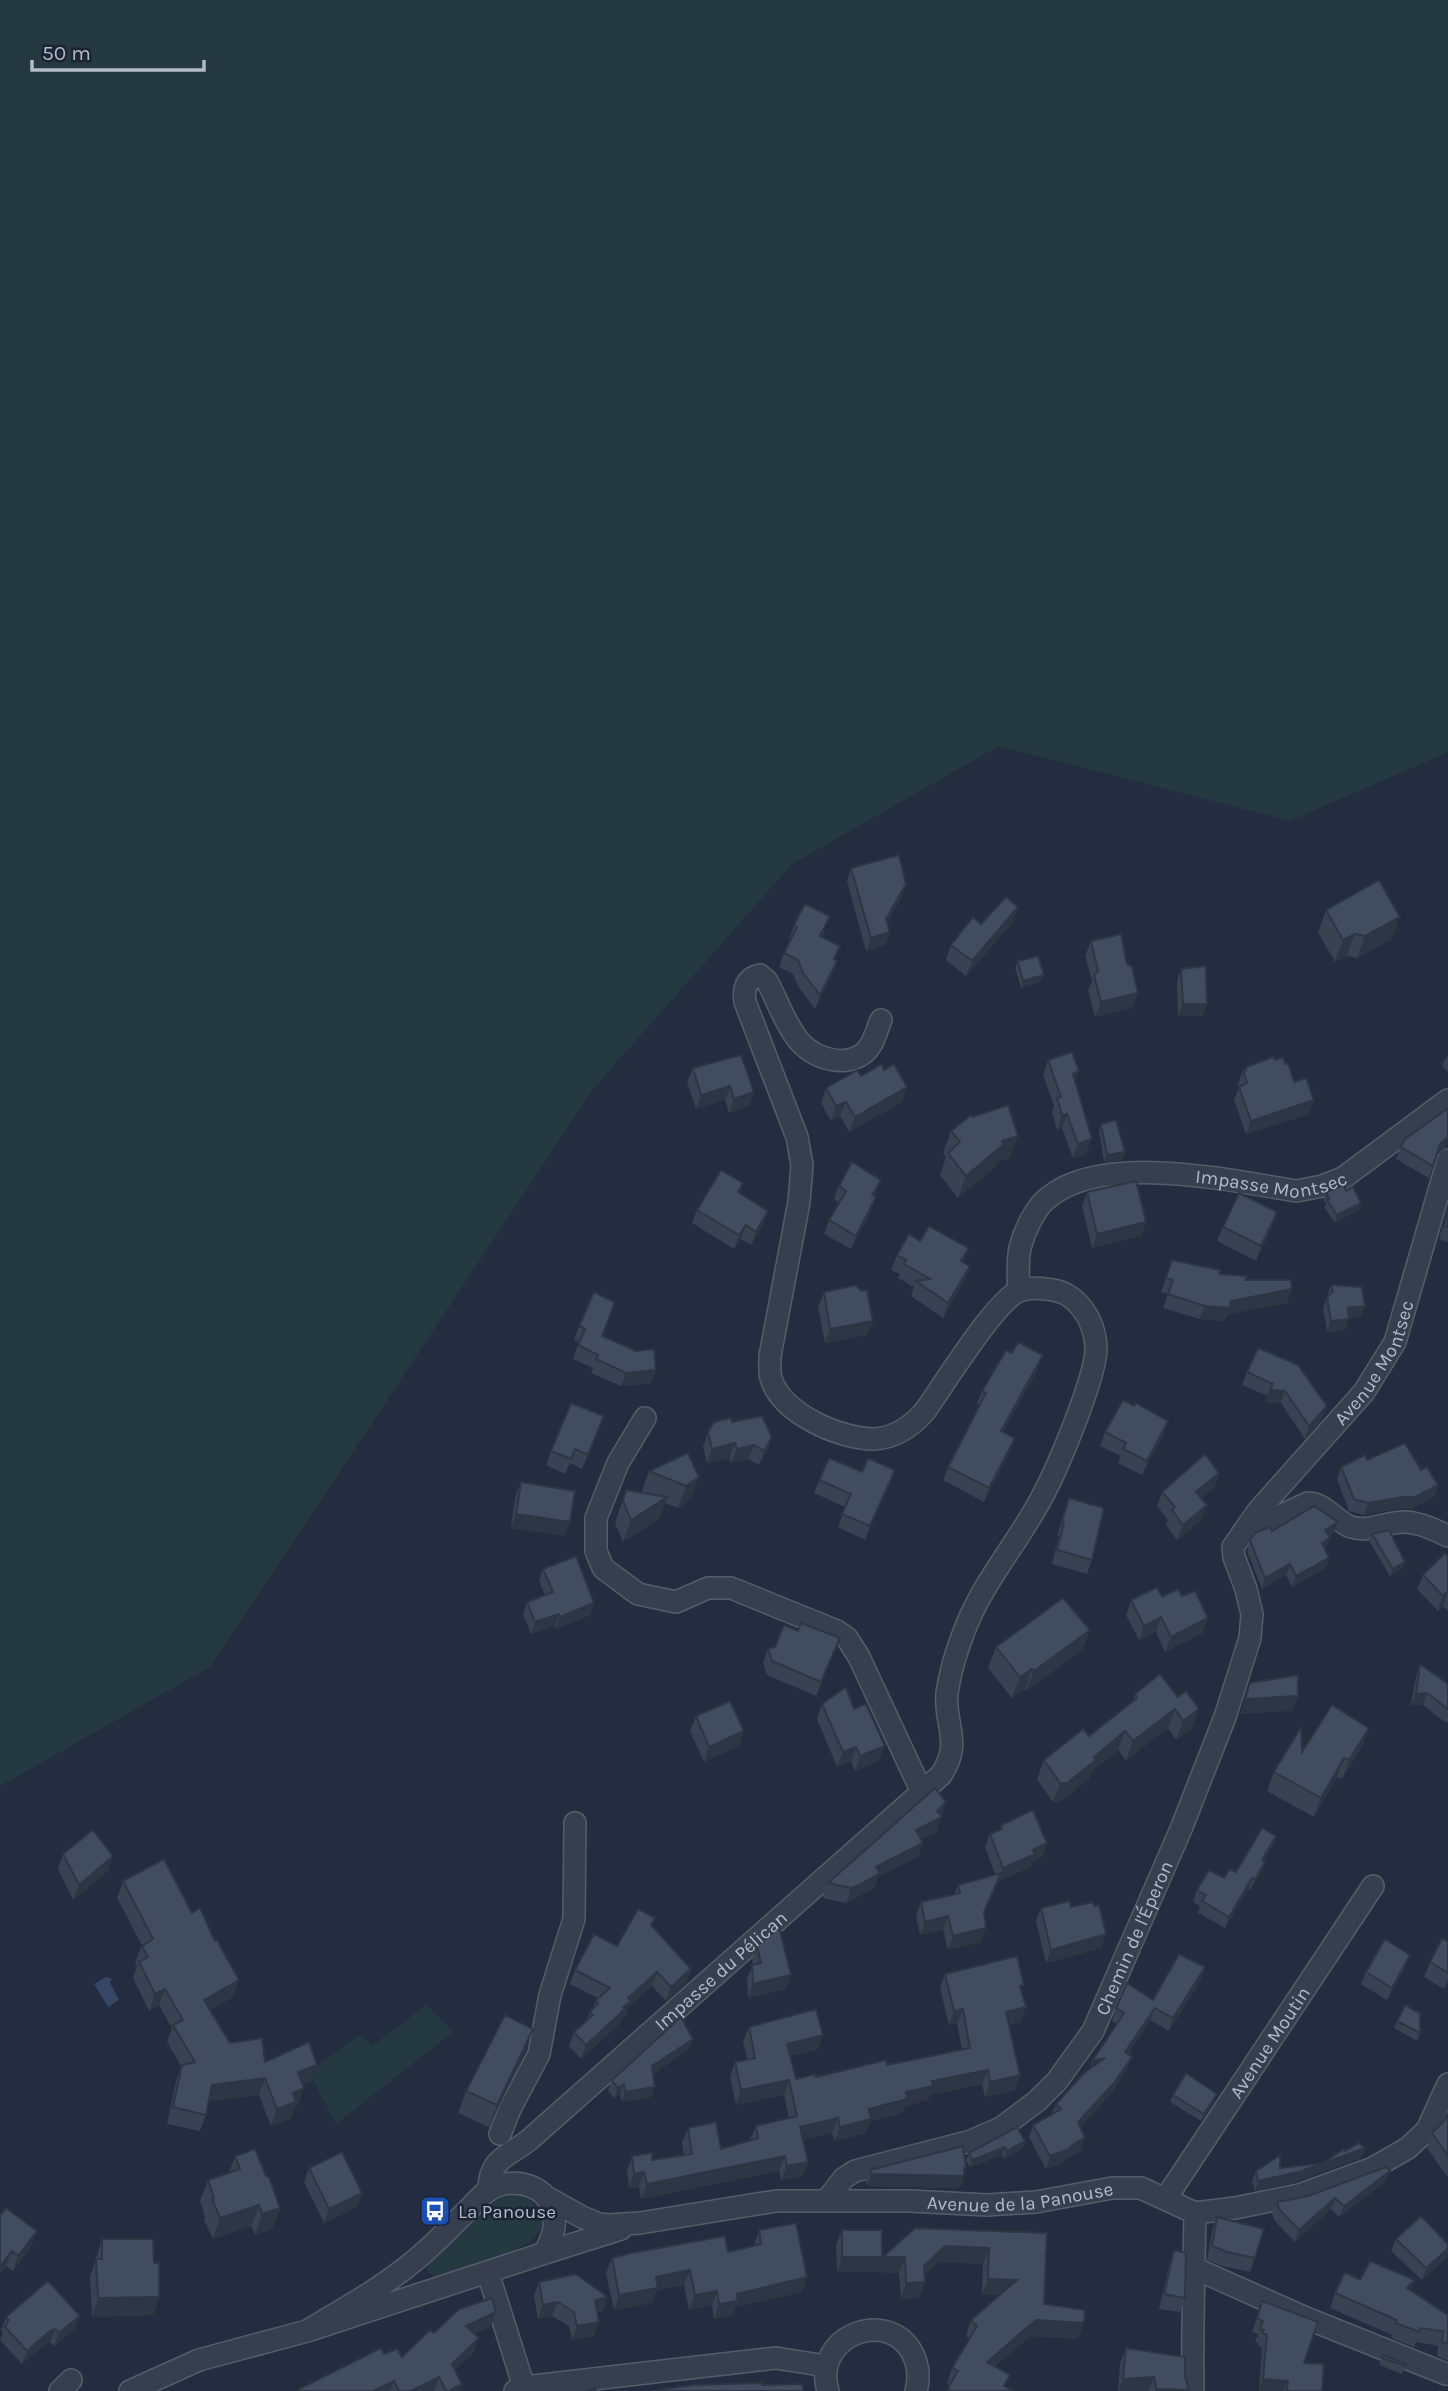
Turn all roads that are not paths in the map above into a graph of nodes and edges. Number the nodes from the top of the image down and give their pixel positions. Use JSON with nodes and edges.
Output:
{"nodes":[{"id":1,"x":880,"y":1020,"type":"dead end"},
{"id":2,"x":1448,"y":1100,"type":"edge"},
{"id":3,"x":1448,"y":1160,"type":"edge"},
{"id":4,"x":1018,"y":1291,"type":"junction"},
{"id":5,"x":645,"y":1418,"type":"dead end"},
{"id":6,"x":1242,"y":1533,"type":"junction"},
{"id":7,"x":1448,"y":1536,"type":"edge"},
{"id":8,"x":921,"y":1790,"type":"junction"},
{"id":9,"x":575,"y":1823,"type":"dead end"},
{"id":10,"x":1373,"y":1886,"type":"dead end"},
{"id":11,"x":1448,"y":2084,"type":"edge"},
{"id":12,"x":500,"y":2134,"type":"dead end"},
{"id":13,"x":518,"y":2149,"type":"junction"},
{"id":14,"x":520,"y":2182,"type":"junction"},
{"id":15,"x":489,"y":2190,"type":"junction"},
{"id":16,"x":548,"y":2198,"type":"junction"},
{"id":17,"x":1166,"y":2198,"type":"junction"},
{"id":18,"x":827,"y":2200,"type":"junction"},
{"id":19,"x":1195,"y":2213,"type":"junction"},
{"id":20,"x":640,"y":2223,"type":"junction"},
{"id":21,"x":545,"y":2253,"type":"junction"},
{"id":22,"x":414,"y":2261,"type":"junction"},
{"id":23,"x":1194,"y":2268,"type":"junction"},
{"id":24,"x":488,"y":2273,"type":"junction"},
{"id":25,"x":433,"y":2290,"type":"junction"},
{"id":26,"x":307,"y":2331,"type":"junction"},
{"id":27,"x":827,"y":2366,"type":"junction"},
{"id":28,"x":1446,"y":2374,"type":"dead end"},
{"id":29,"x":520,"y":2389,"type":"edge"},
{"id":30,"x":130,"y":2391,"type":"edge"},
{"id":31,"x":828,"y":2391,"type":"edge"},
{"id":32,"x":916,"y":2391,"type":"edge"},
{"id":33,"x":1193,"y":2391,"type":"edge"}],
"edges":[{"from":1,"to":4,"type":"street"},
{"from":2,"to":4,"type":"street","name":"Impasse Montsec"},
{"from":3,"to":6,"type":"street","name":"Avenue Montsec"},
{"from":4,"to":8,"type":"street","name":"Impasse du Pélican"},
{"from":5,"to":8,"type":"street"},
{"from":6,"to":7,"type":"street"},
{"from":6,"to":18,"type":"street","name":"Chemin de l'Éperon"},
{"from":8,"to":13,"type":"street","name":"Impasse du Pélican"},
{"from":9,"to":12,"type":"street"},
{"from":10,"to":17,"type":"street","name":"Avenue Moutin"},
{"from":11,"to":19,"type":"street"},
{"from":13,"to":14,"type":"street"},
{"from":13,"to":15,"type":"street","name":"Impasse du Pélican"},
{"from":14,"to":15,"type":"street"},
{"from":14,"to":16,"type":"street","name":"Avenue de la Panouse"},
{"from":15,"to":22,"type":"street"},
{"from":16,"to":20,"type":"street","name":"Avenue de la Panouse"},
{"from":16,"to":21,"type":"street"},
{"from":17,"to":18,"type":"street","name":"Avenue de la Panouse"},
{"from":17,"to":19,"type":"street","name":"Avenue de la Panouse"},
{"from":18,"to":20,"type":"street","name":"Avenue de la Panouse"},
{"from":19,"to":23,"type":"street"},
{"from":20,"to":21,"type":"street"},
{"from":21,"to":24,"type":"street"},
{"from":22,"to":25,"type":"street"},
{"from":22,"to":26,"type":"street"},
{"from":23,"to":28,"type":"street"},
{"from":23,"to":33,"type":"street"},
{"from":24,"to":25,"type":"street"},
{"from":24,"to":29,"type":"street"},
{"from":25,"to":26,"type":"street"},
{"from":26,"to":30,"type":"street"},
{"from":27,"to":29,"type":"street"},
{"from":27,"to":31,"type":"street"},
{"from":27,"to":32,"type":"street"}]}
